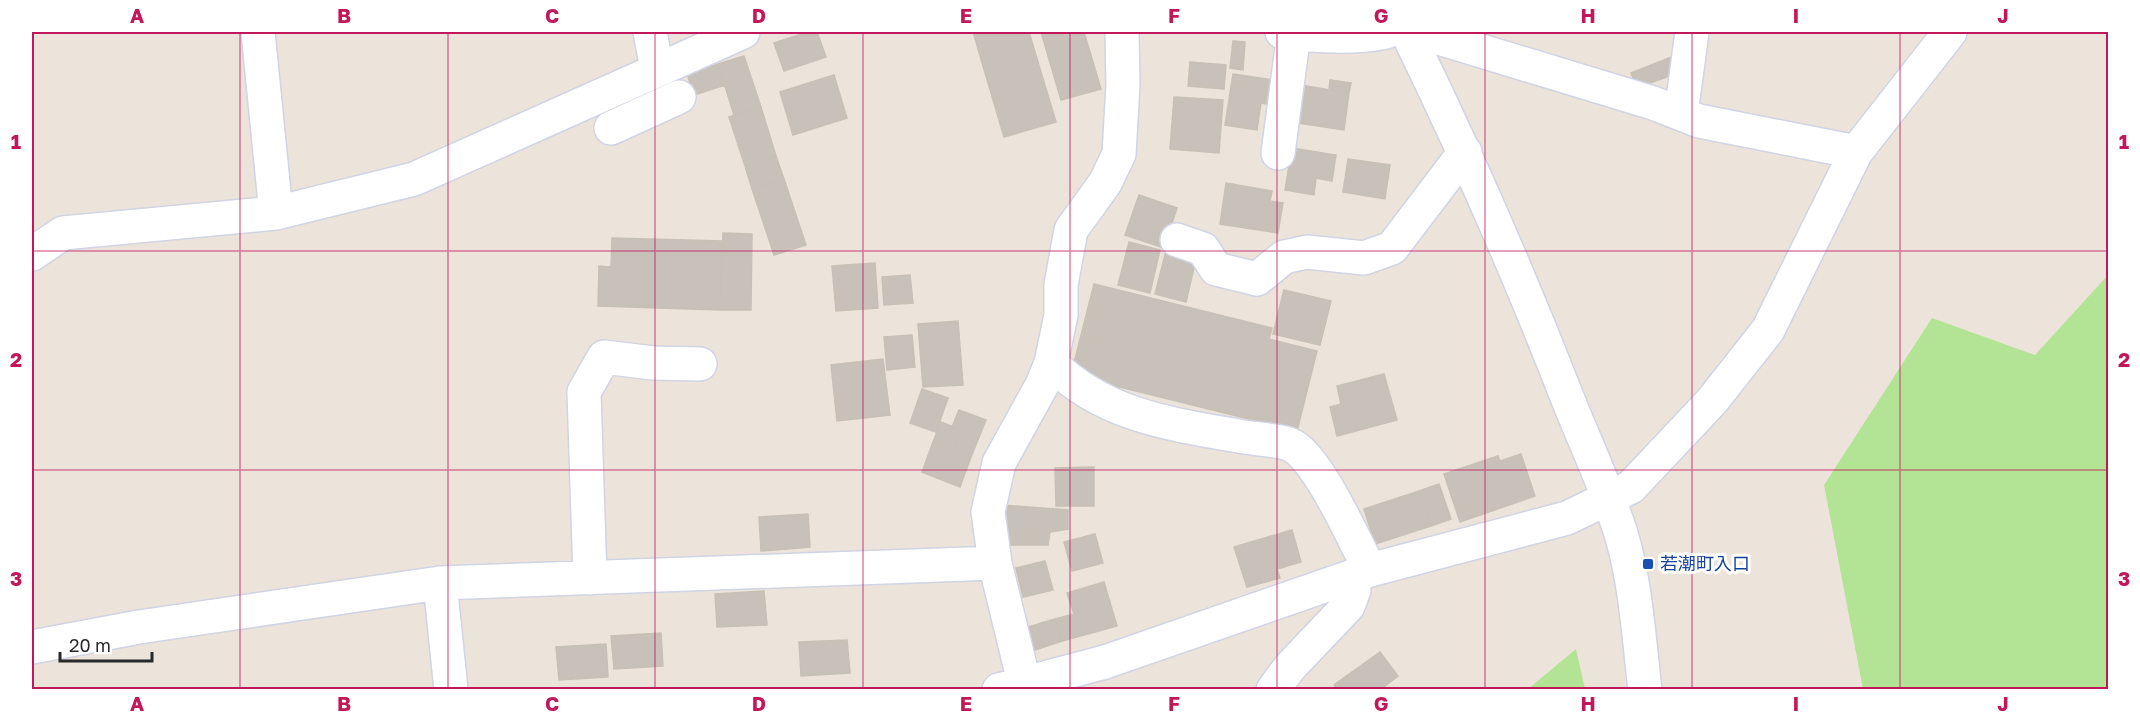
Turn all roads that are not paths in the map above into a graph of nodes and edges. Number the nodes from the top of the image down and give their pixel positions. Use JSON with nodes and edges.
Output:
{"nodes":[{"id":1,"x":258,"y":32,"type":"edge"},
{"id":2,"x":650,"y":32,"type":"edge"},
{"id":3,"x":742,"y":32,"type":"edge"},
{"id":4,"x":1288,"y":32,"type":"edge"},
{"id":5,"x":1386,"y":32,"type":"edge"},
{"id":6,"x":1407,"y":32,"type":"edge"},
{"id":7,"x":1419,"y":32,"type":"edge"},
{"id":8,"x":1692,"y":32,"type":"edge"},
{"id":9,"x":1950,"y":32,"type":"edge"},
{"id":10,"x":1130,"y":33,"type":"edge"},
{"id":11,"x":657,"y":69,"type":"junction"},
{"id":12,"x":679,"y":97,"type":"dead end"},
{"id":13,"x":1681,"y":114,"type":"junction"},
{"id":14,"x":611,"y":128,"type":"dead end"},
{"id":15,"x":1466,"y":152,"type":"junction"},
{"id":16,"x":1856,"y":152,"type":"junction"},
{"id":17,"x":1278,"y":153,"type":"dead end"},
{"id":18,"x":276,"y":213,"type":"junction"},
{"id":19,"x":1177,"y":240,"type":"dead end"},
{"id":20,"x":32,"y":254,"type":"edge"},
{"id":21,"x":1051,"y":363,"type":"junction"},
{"id":22,"x":700,"y":364,"type":"dead end"},
{"id":23,"x":1608,"y":498,"type":"junction"},
{"id":24,"x":995,"y":563,"type":"junction"},
{"id":25,"x":1362,"y":573,"type":"junction"},
{"id":26,"x":590,"y":578,"type":"junction"},
{"id":27,"x":440,"y":584,"type":"junction"},
{"id":28,"x":32,"y":646,"type":"edge"},
{"id":29,"x":1017,"y":687,"type":"edge"},
{"id":30,"x":451,"y":690,"type":"edge"},
{"id":31,"x":1274,"y":690,"type":"edge"},
{"id":32,"x":1645,"y":690,"type":"edge"}],
"edges":[{"from":1,"to":18,"type":"street"},
{"from":2,"to":11,"type":"street"},
{"from":3,"to":11,"type":"street"},
{"from":4,"to":5,"type":"street"},
{"from":4,"to":17,"type":"street"},
{"from":6,"to":15,"type":"street"},
{"from":7,"to":13,"type":"street"},
{"from":8,"to":13,"type":"street"},
{"from":9,"to":16,"type":"street"},
{"from":10,"to":21,"type":"street"},
{"from":11,"to":18,"type":"street"},
{"from":12,"to":14,"type":"street"},
{"from":13,"to":16,"type":"street"},
{"from":15,"to":19,"type":"street"},
{"from":15,"to":23,"type":"street"},
{"from":16,"to":23,"type":"street"},
{"from":18,"to":20,"type":"street"},
{"from":21,"to":24,"type":"street"},
{"from":21,"to":25,"type":"street"},
{"from":22,"to":26,"type":"street"},
{"from":23,"to":25,"type":"street"},
{"from":23,"to":32,"type":"street"},
{"from":24,"to":26,"type":"street"},
{"from":24,"to":29,"type":"street"},
{"from":25,"to":29,"type":"street"},
{"from":25,"to":31,"type":"street"},
{"from":26,"to":27,"type":"street"},
{"from":27,"to":28,"type":"street"},
{"from":27,"to":30,"type":"street"}]}
